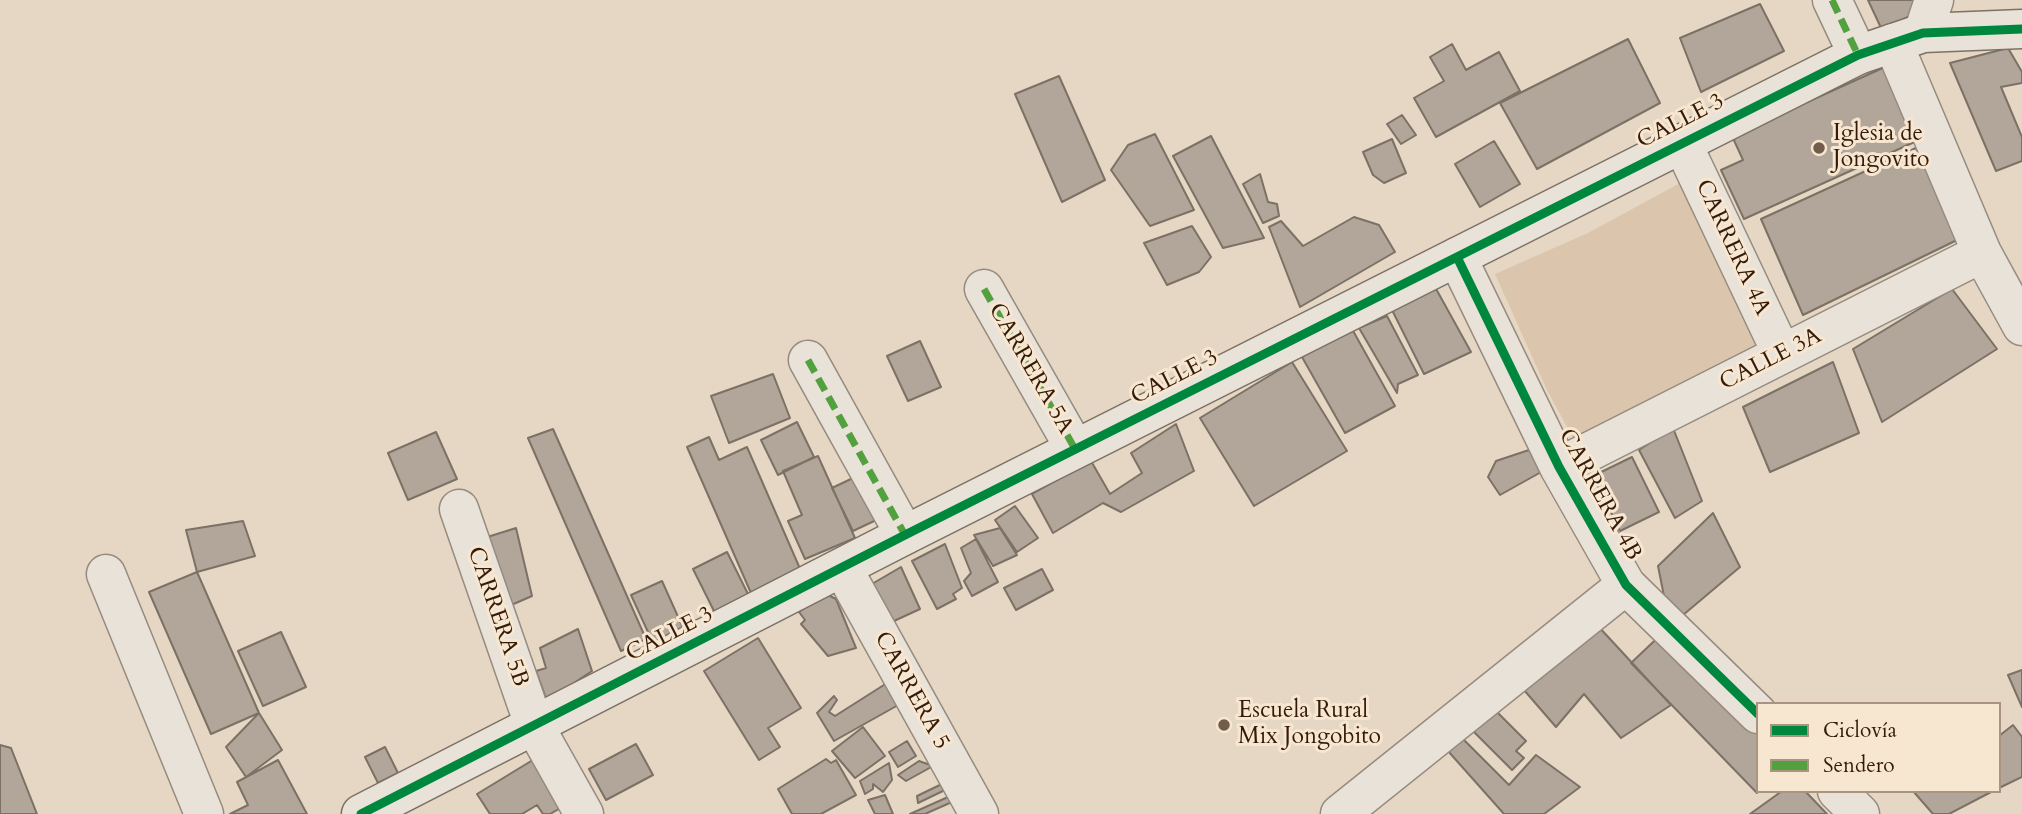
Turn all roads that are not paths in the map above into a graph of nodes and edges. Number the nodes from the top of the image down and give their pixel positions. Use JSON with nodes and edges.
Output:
{"nodes":[{"id":1,"x":1832,"y":0,"type":"edge"},
{"id":2,"x":2022,"y":29,"type":"edge"},
{"id":3,"x":1902,"y":33,"type":"edge"},
{"id":4,"x":1682,"y":143,"type":"junction"},
{"id":5,"x":1982,"y":253,"type":"junction"},
{"id":6,"x":1457,"y":257,"type":"junction"},
{"id":7,"x":984,"y":289,"type":"dead end"},
{"id":8,"x":2022,"y":326,"type":"edge"},
{"id":9,"x":1782,"y":354,"type":"junction"},
{"id":10,"x":808,"y":360,"type":"dead end"},
{"id":11,"x":1075,"y":449,"type":"junction"},
{"id":12,"x":1559,"y":467,"type":"junction"},
{"id":13,"x":459,"y":509,"type":"dead end"},
{"id":14,"x":905,"y":535,"type":"junction"},
{"id":15,"x":843,"y":569,"type":"junction"},
{"id":16,"x":106,"y":574,"type":"dead end"},
{"id":17,"x":1626,"y":585,"type":"junction"},
{"id":18,"x":1756,"y":712,"type":"edge"},
{"id":19,"x":534,"y":725,"type":"junction"},
{"id":20,"x":1839,"y":793,"type":"edge"},
{"id":21,"x":204,"y":814,"type":"edge"},
{"id":22,"x":361,"y":814,"type":"edge"},
{"id":23,"x":584,"y":814,"type":"edge"},
{"id":24,"x":979,"y":814,"type":"edge"},
{"id":25,"x":1340,"y":814,"type":"edge"},
{"id":26,"x":1860,"y":814,"type":"edge"}],
"edges":[{"from":1,"to":3,"type":"street"},
{"from":2,"to":3,"type":"street","name":"CALLE 3"},
{"from":3,"to":4,"type":"street","name":"CALLE 3"},
{"from":3,"to":5,"type":"street"},
{"from":4,"to":6,"type":"street","name":"CALLE 3"},
{"from":4,"to":9,"type":"street","name":"CARRERA 4A"},
{"from":5,"to":8,"type":"street"},
{"from":5,"to":9,"type":"street","name":"CALLE 3A"},
{"from":6,"to":11,"type":"street","name":"CALLE 3"},
{"from":6,"to":12,"type":"street","name":"CARRERA 4B"},
{"from":7,"to":11,"type":"street","name":"CARRERA 5A"},
{"from":9,"to":12,"type":"street","name":"CALLE 3A"},
{"from":10,"to":14,"type":"street"},
{"from":11,"to":14,"type":"street","name":"CALLE 3"},
{"from":12,"to":17,"type":"street","name":"CARRERA 4B"},
{"from":13,"to":19,"type":"street","name":"CARRERA 5B"},
{"from":14,"to":15,"type":"street","name":"CALLE 3"},
{"from":15,"to":19,"type":"street","name":"CALLE 3"},
{"from":15,"to":24,"type":"street","name":"CARRERA 5"},
{"from":16,"to":21,"type":"street"},
{"from":17,"to":18,"type":"street","name":"CARRERA 4B"},
{"from":17,"to":25,"type":"street"},
{"from":19,"to":22,"type":"street","name":"CALLE 3"},
{"from":19,"to":23,"type":"street"},
{"from":20,"to":26,"type":"street"}]}
